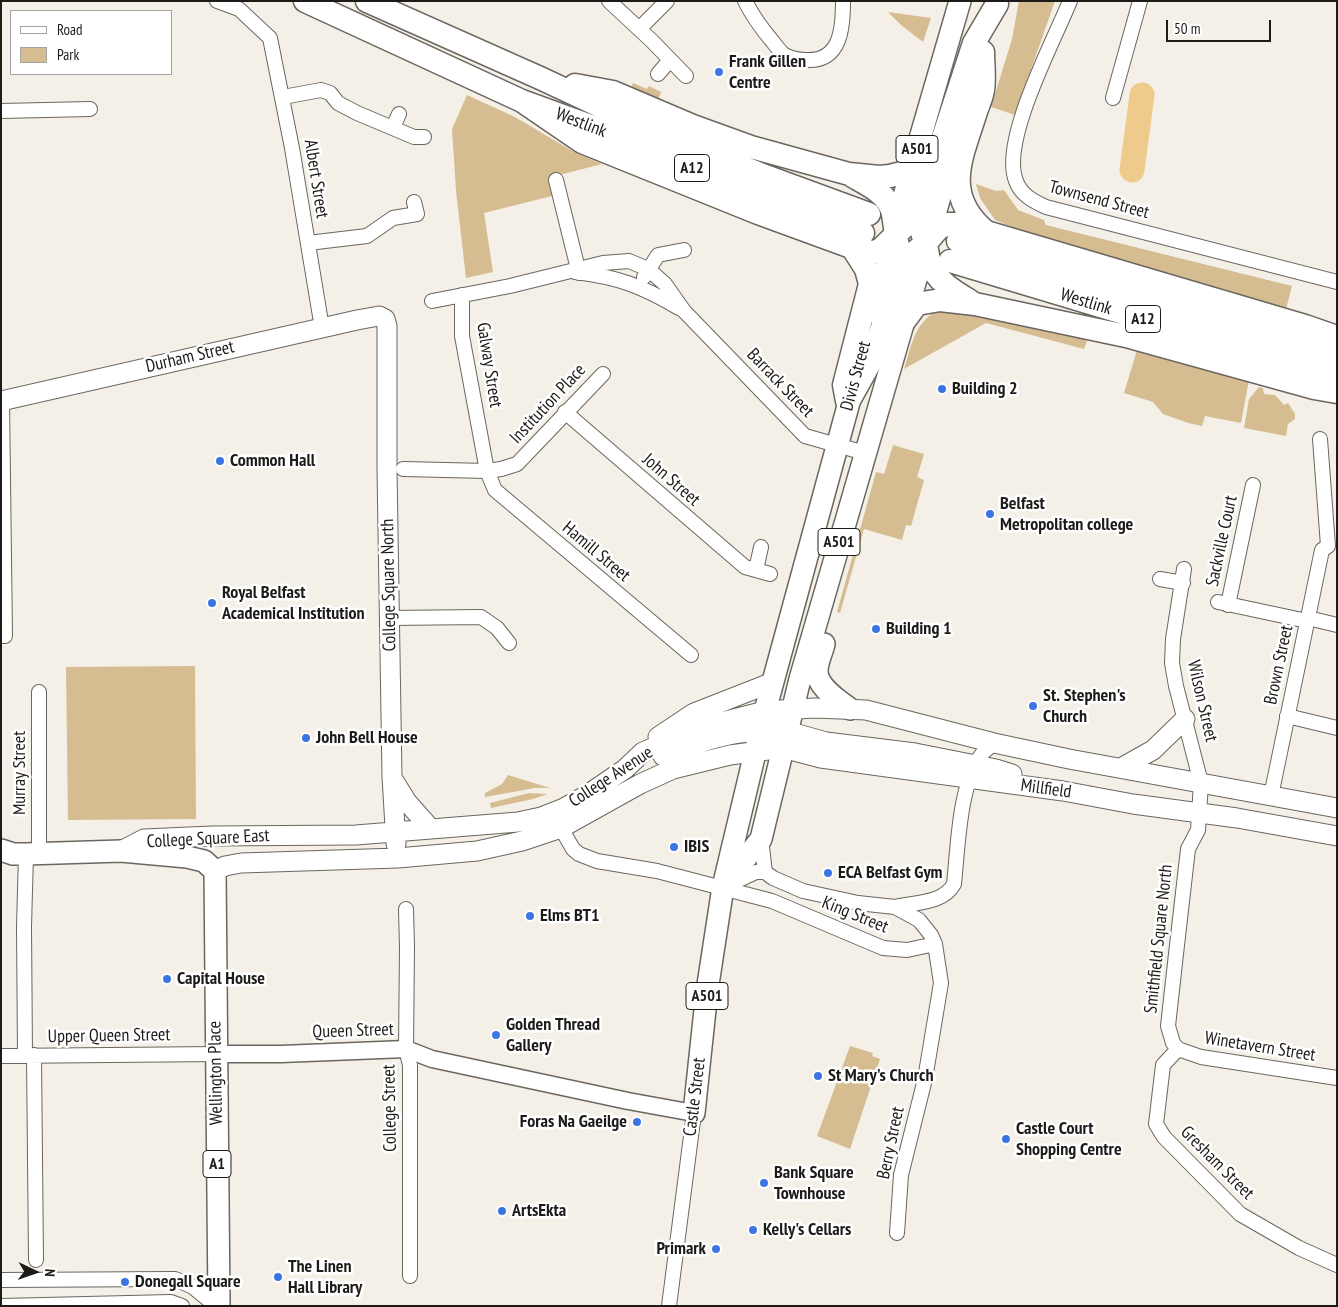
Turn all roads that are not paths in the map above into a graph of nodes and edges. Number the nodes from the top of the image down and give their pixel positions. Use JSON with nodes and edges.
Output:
{"nodes":[{"id":1,"x":217,"y":1,"type":"edge"},
{"id":2,"x":305,"y":1,"type":"edge"},
{"id":3,"x":367,"y":1,"type":"edge"},
{"id":4,"x":609,"y":1,"type":"edge"},
{"id":5,"x":667,"y":1,"type":"edge"},
{"id":6,"x":745,"y":1,"type":"edge"},
{"id":7,"x":844,"y":1,"type":"edge"},
{"id":8,"x":960,"y":1,"type":"edge"},
{"id":9,"x":1070,"y":1,"type":"edge"},
{"id":10,"x":1140,"y":1,"type":"edge"},
{"id":11,"x":997,"y":3,"type":"edge"},
{"id":12,"x":639,"y":30,"type":"junction"},
{"id":13,"x":983,"y":52,"type":"junction"},
{"id":14,"x":670,"y":60,"type":"junction"},
{"id":15,"x":658,"y":74,"type":"dead end"},
{"id":16,"x":686,"y":76,"type":"dead end"},
{"id":17,"x":540,"y":78,"type":"junction"},
{"id":18,"x":283,"y":97,"type":"junction"},
{"id":19,"x":1113,"y":98,"type":"dead end"},
{"id":20,"x":90,"y":109,"type":"dead end"},
{"id":21,"x":1,"y":111,"type":"edge"},
{"id":22,"x":399,"y":114,"type":"dead end"},
{"id":23,"x":393,"y":128,"type":"junction"},
{"id":24,"x":424,"y":137,"type":"dead end"},
{"id":25,"x":912,"y":166,"type":"junction"},
{"id":26,"x":849,"y":174,"type":"junction"},
{"id":27,"x":556,"y":180,"type":"dead end"},
{"id":28,"x":414,"y":202,"type":"dead end"},
{"id":29,"x":914,"y":217,"type":"junction"},
{"id":30,"x":861,"y":231,"type":"junction"},
{"id":31,"x":987,"y":233,"type":"junction"},
{"id":32,"x":895,"y":235,"type":"junction"},
{"id":33,"x":927,"y":242,"type":"junction"},
{"id":34,"x":308,"y":243,"type":"junction"},
{"id":35,"x":684,"y":250,"type":"dead end"},
{"id":36,"x":904,"y":261,"type":"junction"},
{"id":37,"x":648,"y":269,"type":"junction"},
{"id":38,"x":575,"y":271,"type":"junction"},
{"id":39,"x":1337,"y":282,"type":"edge"},
{"id":40,"x":639,"y":286,"type":"junction"},
{"id":41,"x":462,"y":295,"type":"junction"},
{"id":42,"x":432,"y":301,"type":"dead end"},
{"id":43,"x":975,"y":304,"type":"junction"},
{"id":44,"x":684,"y":311,"type":"junction"},
{"id":45,"x":379,"y":316,"type":"joint"},
{"id":46,"x":902,"y":324,"type":"junction"},
{"id":47,"x":322,"y":328,"type":"junction"},
{"id":48,"x":1337,"y":337,"type":"edge"},
{"id":49,"x":1337,"y":355,"type":"edge"},
{"id":50,"x":602,"y":374,"type":"dead end"},
{"id":51,"x":1337,"y":377,"type":"edge"},
{"id":52,"x":1337,"y":392,"type":"edge"},
{"id":53,"x":2,"y":400,"type":"edge"},
{"id":54,"x":849,"y":402,"type":"junction"},
{"id":55,"x":565,"y":412,"type":"junction"},
{"id":56,"x":1320,"y":439,"type":"dead end"},
{"id":57,"x":837,"y":446,"type":"junction"},
{"id":58,"x":865,"y":453,"type":"junction"},
{"id":59,"x":403,"y":469,"type":"dead end"},
{"id":60,"x":487,"y":471,"type":"junction"},
{"id":61,"x":1253,"y":485,"type":"dead end"},
{"id":62,"x":1332,"y":545,"type":"edge"},
{"id":63,"x":761,"y":547,"type":"dead end"},
{"id":64,"x":756,"y":570,"type":"junction"},
{"id":65,"x":770,"y":574,"type":"dead end"},
{"id":66,"x":1160,"y":579,"type":"dead end"},
{"id":67,"x":819,"y":612,"type":"junction"},
{"id":68,"x":390,"y":618,"type":"junction"},
{"id":69,"x":1308,"y":620,"type":"junction"},
{"id":70,"x":1337,"y":625,"type":"edge"},
{"id":71,"x":1,"y":636,"type":"edge"},
{"id":72,"x":509,"y":643,"type":"dead end"},
{"id":73,"x":691,"y":656,"type":"dead end"},
{"id":74,"x":773,"y":682,"type":"junction"},
{"id":75,"x":38,"y":692,"type":"dead end"},
{"id":76,"x":850,"y":708,"type":"junction"},
{"id":77,"x":792,"y":709,"type":"junction"},
{"id":78,"x":765,"y":712,"type":"junction"},
{"id":79,"x":1288,"y":716,"type":"junction"},
{"id":80,"x":1185,"y":719,"type":"junction"},
{"id":81,"x":1337,"y":728,"type":"edge"},
{"id":82,"x":785,"y":740,"type":"junction"},
{"id":83,"x":757,"y":742,"type":"junction"},
{"id":84,"x":994,"y":743,"type":"junction"},
{"id":85,"x":643,"y":752,"type":"junction"},
{"id":86,"x":625,"y":768,"type":"junction"},
{"id":87,"x":1121,"y":768,"type":"junction"},
{"id":88,"x":972,"y":772,"type":"junction"},
{"id":89,"x":392,"y":777,"type":"junction"},
{"id":90,"x":1202,"y":784,"type":"junction"},
{"id":91,"x":1271,"y":796,"type":"junction"},
{"id":92,"x":1337,"y":808,"type":"edge"},
{"id":93,"x":1200,"y":812,"type":"junction"},
{"id":94,"x":561,"y":828,"type":"junction"},
{"id":95,"x":431,"y":829,"type":"junction"},
{"id":96,"x":394,"y":832,"type":"junction"},
{"id":97,"x":1337,"y":836,"type":"edge"},
{"id":98,"x":761,"y":839,"type":"junction"},
{"id":99,"x":121,"y":851,"type":"junction"},
{"id":100,"x":16,"y":854,"type":"edge"},
{"id":101,"x":396,"y":858,"type":"junction"},
{"id":102,"x":215,"y":871,"type":"junction"},
{"id":103,"x":765,"y":872,"type":"junction"},
{"id":104,"x":723,"y":887,"type":"junction"},
{"id":105,"x":895,"y":907,"type":"junction"},
{"id":106,"x":406,"y":909,"type":"dead end"},
{"id":107,"x":935,"y":944,"type":"junction"},
{"id":108,"x":406,"y":1049,"type":"junction"},
{"id":109,"x":1178,"y":1049,"type":"junction"},
{"id":110,"x":218,"y":1054,"type":"junction"},
{"id":111,"x":29,"y":1055,"type":"junction"},
{"id":112,"x":1,"y":1056,"type":"edge"},
{"id":113,"x":1337,"y":1078,"type":"edge"},
{"id":114,"x":694,"y":1113,"type":"junction"},
{"id":115,"x":897,"y":1233,"type":"dead end"},
{"id":116,"x":36,"y":1260,"type":"dead end"},
{"id":117,"x":1337,"y":1265,"type":"edge"},
{"id":118,"x":410,"y":1276,"type":"dead end"},
{"id":119,"x":1,"y":1280,"type":"edge"},
{"id":120,"x":1,"y":1306,"type":"edge"},
{"id":121,"x":182,"y":1306,"type":"edge"},
{"id":122,"x":218,"y":1306,"type":"edge"},
{"id":123,"x":669,"y":1306,"type":"edge"}],
"edges":[{"from":1,"to":18,"type":"street","name":"Albert Street"},
{"from":2,"to":30,"type":"highway"},
{"from":3,"to":17,"type":"highway","name":"Westlink","number":"A12"},
{"from":4,"to":12,"type":"street"},
{"from":5,"to":12,"type":"street"},
{"from":6,"to":7,"type":"street"},
{"from":8,"to":25,"type":"main road","name":"Divis Street","number":"A501"},
{"from":9,"to":39,"type":"street","name":"Townsend Street"},
{"from":10,"to":19,"type":"street"},
{"from":11,"to":13,"type":"main road","name":"Divis Street","number":"A501"},
{"from":11,"to":29,"type":"highway"},
{"from":12,"to":14,"type":"street"},
{"from":13,"to":31,"type":"highway"},
{"from":13,"to":33,"type":"main road","name":"Divis Street","number":"A501"},
{"from":14,"to":15,"type":"street"},
{"from":14,"to":16,"type":"street"},
{"from":17,"to":26,"type":"highway"},
{"from":17,"to":30,"type":"highway","name":"Westlink","number":"A12"},
{"from":18,"to":23,"type":"street"},
{"from":18,"to":34,"type":"street","name":"Albert Street"},
{"from":20,"to":21,"type":"street"},
{"from":22,"to":23,"type":"street"},
{"from":23,"to":24,"type":"street"},
{"from":25,"to":26,"type":"highway"},
{"from":25,"to":29,"type":"highway"},
{"from":25,"to":32,"type":"main road","name":"Divis Street","number":"A501"},
{"from":26,"to":32,"type":"highway"},
{"from":27,"to":38,"type":"street"},
{"from":28,"to":34,"type":"street"},
{"from":29,"to":32,"type":"highway"},
{"from":29,"to":33,"type":"highway"},
{"from":30,"to":32,"type":"highway"},
{"from":30,"to":54,"type":"highway"},
{"from":31,"to":33,"type":"highway"},
{"from":31,"to":48,"type":"highway"},
{"from":32,"to":36,"type":"highway"},
{"from":32,"to":54,"type":"main road","name":"Divis Street","number":"A501"},
{"from":33,"to":36,"type":"highway"},
{"from":33,"to":43,"type":"highway"},
{"from":33,"to":46,"type":"main road","name":"Divis Street","number":"A501"},
{"from":34,"to":47,"type":"street","name":"Albert Street"},
{"from":35,"to":37,"type":"street"},
{"from":36,"to":46,"type":"highway"},
{"from":36,"to":54,"type":"highway"},
{"from":37,"to":38,"type":"street"},
{"from":37,"to":40,"type":"street"},
{"from":37,"to":44,"type":"street","name":"Barrack Street"},
{"from":38,"to":40,"type":"street"},
{"from":38,"to":41,"type":"street"},
{"from":40,"to":44,"type":"street","name":"Barrack Street"},
{"from":41,"to":42,"type":"street"},
{"from":41,"to":60,"type":"street","name":"Galway Street"},
{"from":43,"to":46,"type":"highway"},
{"from":43,"to":52,"type":"highway"},
{"from":44,"to":57,"type":"street","name":"Barrack Street"},
{"from":45,"to":47,"type":"main road","name":"Durham Street"},
{"from":45,"to":68,"type":"main road","name":"College Square North"},
{"from":46,"to":58,"type":"main road","name":"Divis Street","number":"A501"},
{"from":47,"to":53,"type":"main road","name":"Durham Street"},
{"from":49,"to":51,"type":"highway","name":"Westlink","number":"A12"},
{"from":50,"to":55,"type":"street","name":"Institution Place"},
{"from":53,"to":71,"type":"street"},
{"from":54,"to":57,"type":"main road","name":"Divis Street","number":"A501"},
{"from":55,"to":60,"type":"street","name":"Institution Place"},
{"from":55,"to":64,"type":"street","name":"John Street"},
{"from":56,"to":62,"type":"street"},
{"from":57,"to":58,"type":"street","name":"Barrack Street"},
{"from":57,"to":74,"type":"main road","name":"Divis Street","number":"A501"},
{"from":58,"to":67,"type":"main road","name":"Divis Street","number":"A501"},
{"from":59,"to":60,"type":"street","name":"Institution Place"},
{"from":60,"to":73,"type":"street","name":"Hamill Street"},
{"from":61,"to":69,"type":"street","name":"Sackville Court"},
{"from":62,"to":69,"type":"street","name":"Brown Street"},
{"from":63,"to":64,"type":"street"},
{"from":64,"to":65,"type":"street","name":"John Street"},
{"from":66,"to":80,"type":"street","name":"Wilson Street"},
{"from":67,"to":76,"type":"main road"},
{"from":67,"to":77,"type":"main road","name":"Divis Street","number":"A501"},
{"from":68,"to":72,"type":"street"},
{"from":68,"to":89,"type":"main road","name":"College Square North"},
{"from":69,"to":70,"type":"street"},
{"from":69,"to":79,"type":"street","name":"Brown Street"},
{"from":74,"to":78,"type":"main road","name":"Divis Street","number":"A501"},
{"from":74,"to":85,"type":"main road"},
{"from":75,"to":100,"type":"street","name":"Murray Street"},
{"from":76,"to":77,"type":"main road","name":"Millfield"},
{"from":76,"to":84,"type":"main road","name":"Millfield"},
{"from":77,"to":78,"type":"main road","name":"Millfield"},
{"from":77,"to":82,"type":"main road","name":"Divis Street","number":"A501"},
{"from":78,"to":82,"type":"main road"},
{"from":78,"to":83,"type":"main road","name":"Divis Street","number":"A501"},
{"from":78,"to":85,"type":"main road","name":"College Avenue"},
{"from":79,"to":81,"type":"street"},
{"from":79,"to":91,"type":"street","name":"Brown Street"},
{"from":80,"to":87,"type":"main road"},
{"from":80,"to":90,"type":"street","name":"Wilson Street"},
{"from":82,"to":83,"type":"main road","name":"Millfield"},
{"from":82,"to":88,"type":"main road","name":"Millfield"},
{"from":82,"to":98,"type":"main road","name":"Castle Street","number":"A501"},
{"from":83,"to":86,"type":"main road"},
{"from":83,"to":94,"type":"main road","name":"College Avenue"},
{"from":83,"to":104,"type":"main road","name":"Castle Street","number":"A501"},
{"from":84,"to":87,"type":"main road","name":"Millfield"},
{"from":84,"to":88,"type":"street"},
{"from":85,"to":86,"type":"main road","name":"College Avenue"},
{"from":86,"to":95,"type":"main road","name":"College Avenue"},
{"from":87,"to":90,"type":"main road","name":"Millfield"},
{"from":88,"to":93,"type":"main road","name":"Millfield"},
{"from":88,"to":105,"type":"street"},
{"from":89,"to":95,"type":"main road"},
{"from":89,"to":96,"type":"main road","name":"College Square North"},
{"from":90,"to":91,"type":"main road","name":"Millfield"},
{"from":90,"to":93,"type":"street","name":"Wilson Street"},
{"from":91,"to":92,"type":"main road","name":"Millfield"},
{"from":93,"to":97,"type":"main road","name":"Millfield"},
{"from":93,"to":109,"type":"street","name":"Smithfield Square North"},
{"from":94,"to":101,"type":"main road","name":"College Avenue"},
{"from":94,"to":104,"type":"street","name":"King Street"},
{"from":95,"to":96,"type":"main road","name":"College Avenue"},
{"from":96,"to":99,"type":"main road","name":"College Square East"},
{"from":96,"to":101,"type":"main road","name":"College Square North"},
{"from":98,"to":103,"type":"street"},
{"from":98,"to":104,"type":"main road","name":"Castle Street","number":"A501"},
{"from":99,"to":100,"type":"main road"},
{"from":99,"to":102,"type":"main road","name":"College Square East"},
{"from":100,"to":111,"type":"street","name":"Murray Street"},
{"from":101,"to":102,"type":"main road","name":"College Square East"},
{"from":102,"to":110,"type":"main road","name":"Wellington Place","number":"A1"},
{"from":103,"to":104,"type":"street"},
{"from":103,"to":105,"type":"street","name":"King Street"},
{"from":104,"to":107,"type":"street","name":"King Street"},
{"from":104,"to":114,"type":"main road","name":"Castle Street","number":"A501"},
{"from":105,"to":107,"type":"street","name":"King Street"},
{"from":106,"to":108,"type":"street","name":"College Street"},
{"from":107,"to":115,"type":"street","name":"Berry Street"},
{"from":108,"to":110,"type":"street","name":"Queen Street"},
{"from":108,"to":114,"type":"street","name":"Queen Street"},
{"from":108,"to":118,"type":"street","name":"College Street"},
{"from":109,"to":113,"type":"street","name":"Winetavern Street"},
{"from":109,"to":117,"type":"street","name":"Gresham Street"},
{"from":110,"to":111,"type":"street","name":"Upper Queen Street"},
{"from":110,"to":122,"type":"main road","name":"Wellington Place","number":"A1"},
{"from":111,"to":112,"type":"street","name":"Upper Queen Street"},
{"from":111,"to":116,"type":"street","name":"Murray Street"},
{"from":114,"to":123,"type":"street","name":"Castle Street","number":"A501"},
{"from":119,"to":122,"type":"street"},
{"from":120,"to":121,"type":"street"}]}
